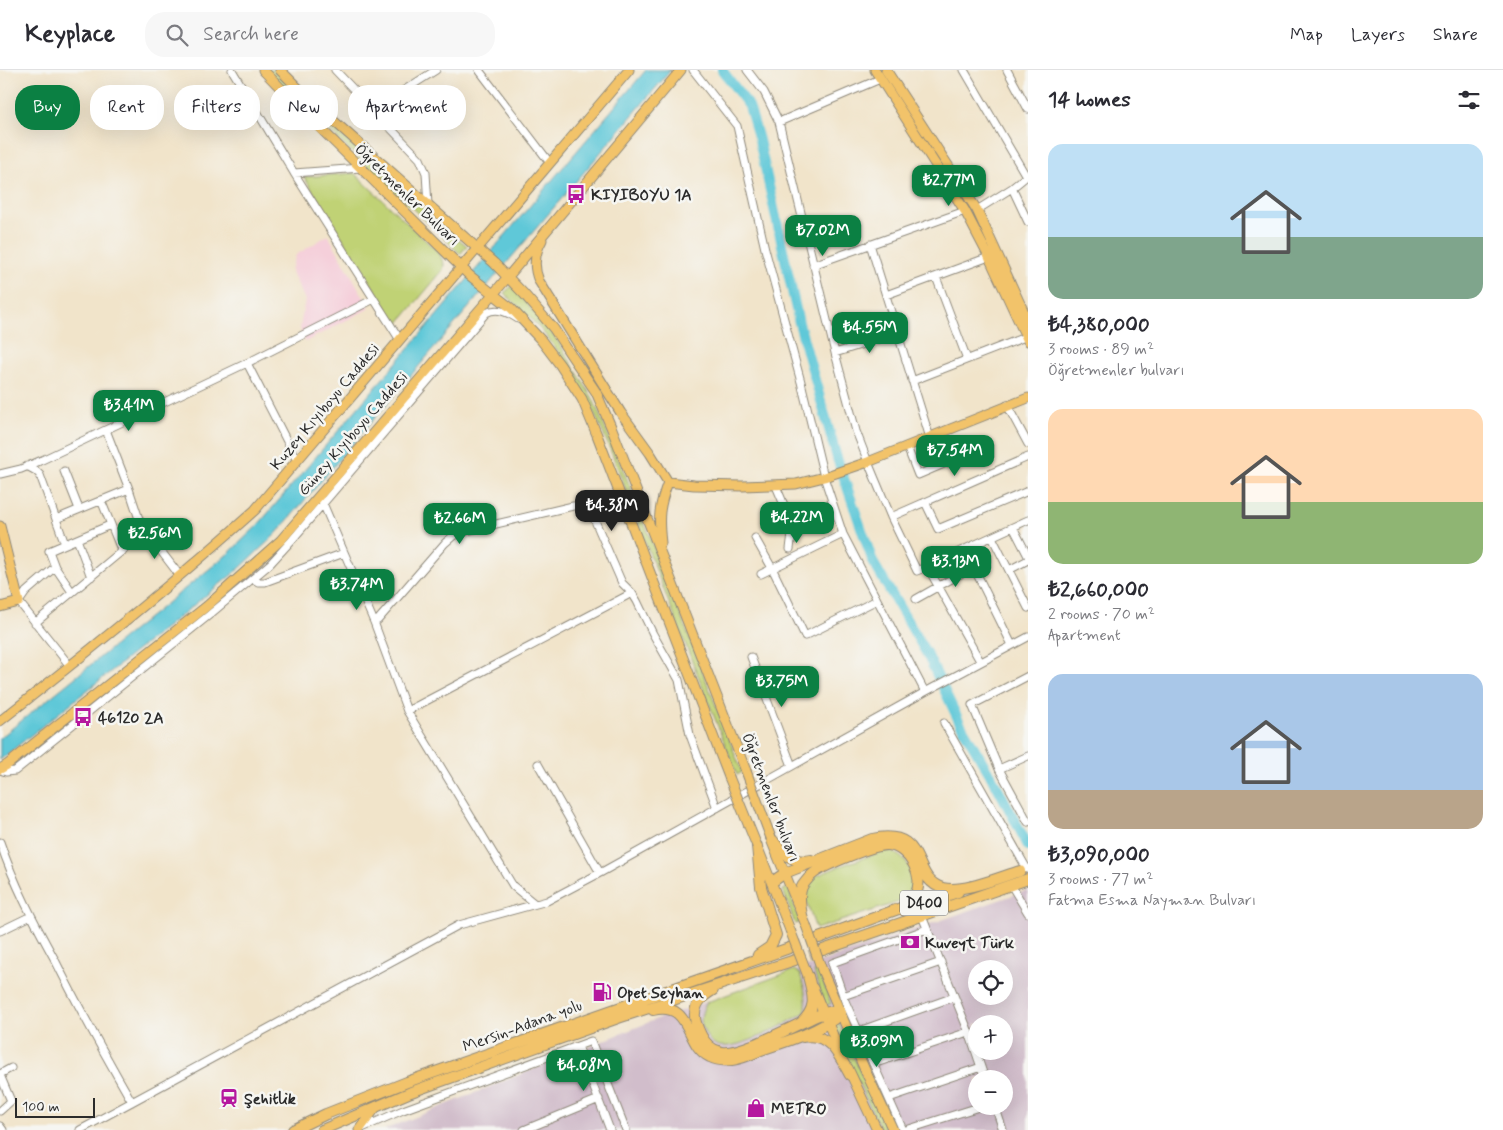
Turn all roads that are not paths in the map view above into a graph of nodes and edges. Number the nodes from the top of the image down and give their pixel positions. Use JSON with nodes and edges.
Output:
{"nodes":[{"id":1,"x":232,"y":70,"type":"edge"},
{"id":2,"x":264,"y":70,"type":"edge"},
{"id":3,"x":280,"y":70,"type":"edge"},
{"id":4,"x":335,"y":70,"type":"edge"},
{"id":5,"x":436,"y":70,"type":"edge"},
{"id":6,"x":479,"y":70,"type":"edge"},
{"id":7,"x":629,"y":70,"type":"edge"},
{"id":8,"x":681,"y":70,"type":"edge"},
{"id":9,"x":693,"y":70,"type":"edge"},
{"id":10,"x":747,"y":70,"type":"edge"},
{"id":11,"x":875,"y":70,"type":"edge"},
{"id":12,"x":886,"y":70,"type":"edge"},
{"id":13,"x":964,"y":70,"type":"edge"},
{"id":14,"x":1007,"y":70,"type":"edge"},
{"id":15,"x":880,"y":78,"type":"junction"},
{"id":16,"x":349,"y":85,"type":"edge"},
{"id":17,"x":412,"y":85,"type":"edge"},
{"id":18,"x":1028,"y":109,"type":"edge"},
{"id":19,"x":779,"y":122,"type":"junction"},
{"id":20,"x":392,"y":130,"type":"edge"},
{"id":21,"x":550,"y":164,"type":"junction"},
{"id":22,"x":360,"y":168,"type":"junction"},
{"id":23,"x":294,"y":173,"type":"junction"},
{"id":24,"x":1027,"y":175,"type":"edge"},
{"id":25,"x":1012,"y":188,"type":"junction"},
{"id":26,"x":428,"y":205,"type":"junction"},
{"id":27,"x":977,"y":210,"type":"junction"},
{"id":28,"x":965,"y":211,"type":"junction"},
{"id":29,"x":553,"y":222,"type":"junction"},
{"id":30,"x":1028,"y":222,"type":"edge"},
{"id":31,"x":870,"y":244,"type":"junction"},
{"id":32,"x":481,"y":252,"type":"junction"},
{"id":33,"x":989,"y":257,"type":"junction"},
{"id":34,"x":813,"y":265,"type":"junction"},
{"id":35,"x":462,"y":268,"type":"junction"},
{"id":36,"x":469,"y":274,"type":"joint"},
{"id":37,"x":506,"y":274,"type":"junction"},
{"id":38,"x":936,"y":277,"type":"junction"},
{"id":39,"x":490,"y":292,"type":"junction"},
{"id":40,"x":886,"y":295,"type":"junction"},
{"id":41,"x":374,"y":299,"type":"junction"},
{"id":42,"x":1028,"y":321,"type":"edge"},
{"id":43,"x":525,"y":323,"type":"junction"},
{"id":44,"x":898,"y":333,"type":"junction"},
{"id":45,"x":1027,"y":339,"type":"edge"},
{"id":46,"x":400,"y":340,"type":"junction"},
{"id":47,"x":835,"y":353,"type":"junction"},
{"id":48,"x":967,"y":359,"type":"junction"},
{"id":49,"x":247,"y":363,"type":"junction"},
{"id":50,"x":912,"y":381,"type":"junction"},
{"id":51,"x":1028,"y":398,"type":"edge"},
{"id":52,"x":600,"y":402,"type":"junction"},
{"id":53,"x":1007,"y":405,"type":"junction"},
{"id":54,"x":621,"y":413,"type":"junction"},
{"id":55,"x":106,"y":430,"type":"junction"},
{"id":56,"x":930,"y":438,"type":"junction"},
{"id":57,"x":1028,"y":444,"type":"edge"},
{"id":58,"x":907,"y":447,"type":"junction"},
{"id":59,"x":1028,"y":457,"type":"edge"},
{"id":60,"x":297,"y":460,"type":"junction"},
{"id":61,"x":865,"y":463,"type":"junction"},
{"id":62,"x":946,"y":463,"type":"dead end"},
{"id":63,"x":27,"y":466,"type":"junction"},
{"id":64,"x":64,"y":471,"type":"dead end"},
{"id":65,"x":0,"y":474,"type":"edge"},
{"id":66,"x":827,"y":476,"type":"junction"},
{"id":67,"x":668,"y":482,"type":"junction"},
{"id":68,"x":776,"y":486,"type":"junction"},
{"id":69,"x":130,"y":489,"type":"junction"},
{"id":70,"x":1028,"y":491,"type":"edge"},
{"id":71,"x":319,"y":495,"type":"junction"},
{"id":72,"x":101,"y":500,"type":"junction"},
{"id":73,"x":925,"y":502,"type":"junction"},
{"id":74,"x":323,"y":504,"type":"junction"},
{"id":75,"x":79,"y":509,"type":"junction"},
{"id":76,"x":891,"y":517,"type":"junction"},
{"id":77,"x":56,"y":519,"type":"junction"},
{"id":78,"x":1028,"y":520,"type":"edge"},
{"id":79,"x":110,"y":525,"type":"junction"},
{"id":80,"x":0,"y":526,"type":"edge"},
{"id":81,"x":1013,"y":527,"type":"junction"},
{"id":82,"x":146,"y":531,"type":"junction"},
{"id":83,"x":843,"y":534,"type":"junction"},
{"id":84,"x":992,"y":537,"type":"junction"},
{"id":85,"x":755,"y":538,"type":"dead end"},
{"id":86,"x":77,"y":539,"type":"junction"},
{"id":87,"x":65,"y":544,"type":"junction"},
{"id":88,"x":790,"y":549,"type":"dead end"},
{"id":89,"x":122,"y":552,"type":"junction"},
{"id":90,"x":344,"y":553,"type":"junction"},
{"id":91,"x":1028,"y":556,"type":"edge"},
{"id":92,"x":663,"y":558,"type":"junction"},
{"id":93,"x":987,"y":559,"type":"dead end"},
{"id":94,"x":1028,"y":560,"type":"edge"},
{"id":95,"x":927,"y":566,"type":"junction"},
{"id":96,"x":973,"y":566,"type":"junction"},
{"id":97,"x":55,"y":567,"type":"junction"},
{"id":98,"x":772,"y":568,"type":"junction"},
{"id":99,"x":1008,"y":570,"type":"junction"},
{"id":100,"x":761,"y":574,"type":"dead end"},
{"id":101,"x":180,"y":576,"type":"junction"},
{"id":102,"x":91,"y":577,"type":"junction"},
{"id":103,"x":253,"y":579,"type":"junction"},
{"id":104,"x":938,"y":586,"type":"junction"},
{"id":105,"x":72,"y":592,"type":"junction"},
{"id":106,"x":632,"y":592,"type":"junction"},
{"id":107,"x":916,"y":598,"type":"dead end"},
{"id":108,"x":877,"y":600,"type":"junction"},
{"id":109,"x":19,"y":602,"type":"junction"},
{"id":110,"x":0,"y":607,"type":"edge"},
{"id":111,"x":1028,"y":608,"type":"edge"},
{"id":112,"x":374,"y":622,"type":"junction"},
{"id":113,"x":35,"y":623,"type":"junction"},
{"id":114,"x":1028,"y":637,"type":"edge"},
{"id":115,"x":1012,"y":645,"type":"junction"},
{"id":116,"x":751,"y":657,"type":"dead end"},
{"id":117,"x":980,"y":661,"type":"junction"},
{"id":118,"x":70,"y":666,"type":"junction"},
{"id":119,"x":690,"y":676,"type":"junction"},
{"id":120,"x":1028,"y":676,"type":"edge"},
{"id":121,"x":680,"y":680,"type":"junction"},
{"id":122,"x":925,"y":692,"type":"junction"},
{"id":123,"x":407,"y":711,"type":"junction"},
{"id":124,"x":0,"y":721,"type":"edge"},
{"id":125,"x":944,"y":723,"type":"dead end"},
{"id":126,"x":1028,"y":756,"type":"edge"},
{"id":127,"x":538,"y":764,"type":"dead end"},
{"id":128,"x":792,"y":766,"type":"junction"},
{"id":129,"x":0,"y":769,"type":"edge"},
{"id":130,"x":999,"y":769,"type":"junction"},
{"id":131,"x":717,"y":808,"type":"junction"},
{"id":132,"x":1028,"y":822,"type":"edge"},
{"id":133,"x":771,"y":838,"type":"junction"},
{"id":134,"x":758,"y":846,"type":"junction"},
{"id":135,"x":1,"y":847,"type":"edge"},
{"id":136,"x":826,"y":857,"type":"junction"},
{"id":137,"x":1026,"y":872,"type":"edge"},
{"id":138,"x":600,"y":873,"type":"junction"},
{"id":139,"x":785,"y":873,"type":"junction"},
{"id":140,"x":772,"y":882,"type":"junction"},
{"id":141,"x":1011,"y":885,"type":"junction"},
{"id":142,"x":535,"y":904,"type":"junction"},
{"id":143,"x":1028,"y":913,"type":"edge"},
{"id":144,"x":802,"y":914,"type":"junction"},
{"id":145,"x":31,"y":916,"type":"junction"},
{"id":146,"x":922,"y":916,"type":"junction"},
{"id":147,"x":927,"y":929,"type":"junction"},
{"id":148,"x":0,"y":931,"type":"edge"},
{"id":149,"x":792,"y":947,"type":"tunnel mouth"},
{"id":150,"x":823,"y":950,"type":"tunnel mouth"},
{"id":151,"x":795,"y":960,"type":"tunnel mouth"},
{"id":152,"x":940,"y":962,"type":"junction"},
{"id":153,"x":728,"y":970,"type":"junction"},
{"id":154,"x":762,"y":970,"type":"junction"},
{"id":155,"x":808,"y":976,"type":"junction"},
{"id":156,"x":843,"y":996,"type":"junction"},
{"id":157,"x":954,"y":997,"type":"junction"},
{"id":158,"x":840,"y":1012,"type":"junction"},
{"id":159,"x":824,"y":1013,"type":"junction"},
{"id":160,"x":618,"y":1018,"type":"junction"},
{"id":161,"x":828,"y":1024,"type":"junction"},
{"id":162,"x":797,"y":1026,"type":"junction"},
{"id":163,"x":859,"y":1031,"type":"junction"},
{"id":164,"x":968,"y":1032,"type":"joint"},
{"id":165,"x":788,"y":1041,"type":"junction"},
{"id":166,"x":578,"y":1046,"type":"junction"},
{"id":167,"x":978,"y":1060,"type":"edge"},
{"id":168,"x":873,"y":1064,"type":"junction"},
{"id":169,"x":981,"y":1067,"type":"junction"},
{"id":170,"x":11,"y":1068,"type":"dead end"},
{"id":171,"x":982,"y":1070,"type":"edge"},
{"id":172,"x":0,"y":1074,"type":"edge"},
{"id":173,"x":850,"y":1075,"type":"junction"},
{"id":174,"x":889,"y":1098,"type":"junction"},
{"id":175,"x":599,"y":1099,"type":"junction"},
{"id":176,"x":132,"y":1102,"type":"junction"},
{"id":177,"x":376,"y":1107,"type":"junction"},
{"id":178,"x":968,"y":1110,"type":"edge"},
{"id":179,"x":0,"y":1111,"type":"edge"},
{"id":180,"x":326,"y":1114,"type":"junction"},
{"id":181,"x":998,"y":1115,"type":"edge"},
{"id":182,"x":0,"y":1126,"type":"edge"},
{"id":183,"x":337,"y":1127,"type":"edge"},
{"id":184,"x":3,"y":1130,"type":"edge"},
{"id":185,"x":80,"y":1130,"type":"edge"},
{"id":186,"x":293,"y":1130,"type":"edge"},
{"id":187,"x":323,"y":1130,"type":"edge"},
{"id":188,"x":359,"y":1130,"type":"edge"},
{"id":189,"x":524,"y":1130,"type":"edge"},
{"id":190,"x":610,"y":1130,"type":"edge"},
{"id":191,"x":626,"y":1130,"type":"edge"},
{"id":192,"x":877,"y":1130,"type":"edge"},
{"id":193,"x":892,"y":1130,"type":"edge"},
{"id":194,"x":905,"y":1130,"type":"edge"},
{"id":195,"x":1003,"y":1130,"type":"edge"}],
"edges":[{"from":1,"to":23,"type":"street"},
{"from":2,"to":22,"type":"main road","name":"Öğretmenler Bulvarı"},
{"from":3,"to":26,"type":"main road","name":"Öğretmenler Bulvarı"},
{"from":4,"to":16,"type":"street"},
{"from":5,"to":17,"type":"street"},
{"from":6,"to":21,"type":"street"},
{"from":7,"to":21,"type":"main road","name":"Kuzey Kıyıboyu Caddesi"},
{"from":8,"to":29,"type":"main road","name":"Güney Kıyıboyu Caddesi"},
{"from":9,"to":66,"type":"street"},
{"from":10,"to":19,"type":"street"},
{"from":11,"to":15,"type":"main road"},
{"from":12,"to":27,"type":"main road"},
{"from":13,"to":24,"type":"street"},
{"from":14,"to":18,"type":"street"},
{"from":15,"to":19,"type":"street"},
{"from":15,"to":28,"type":"main road"},
{"from":19,"to":34,"type":"street"},
{"from":20,"to":26,"type":"street"},
{"from":21,"to":32,"type":"main road","name":"Kuzey Kıyıboyu Caddesi"},
{"from":22,"to":23,"type":"street"},
{"from":22,"to":35,"type":"main road","name":"Öğretmenler Bulvarı"},
{"from":23,"to":41,"type":"street"},
{"from":24,"to":25,"type":"street"},
{"from":25,"to":27,"type":"street"},
{"from":25,"to":30,"type":"street"},
{"from":26,"to":32,"type":"main road","name":"Öğretmenler Bulvarı"},
{"from":27,"to":42,"type":"main road"},
{"from":28,"to":31,"type":"street"},
{"from":28,"to":33,"type":"main road"},
{"from":29,"to":37,"type":"main road","name":"Güney Kıyıboyu Caddesi"},
{"from":29,"to":54,"type":"main road"},
{"from":31,"to":34,"type":"street"},
{"from":31,"to":40,"type":"street"},
{"from":32,"to":35,"type":"main road","name":"Kuzey Kıyıboyu Caddesi"},
{"from":32,"to":37,"type":"main road","name":"Öğretmenler bulvarı"},
{"from":33,"to":38,"type":"street"},
{"from":33,"to":45,"type":"main road"},
{"from":34,"to":47,"type":"street"},
{"from":35,"to":36,"type":"main road","name":"Öğretmenler Bulvarı"},
{"from":35,"to":46,"type":"main road","name":"Kuzey Kıyıboyu Caddesi"},
{"from":36,"to":39,"type":"main road","name":"Öğretmenler bulvarı"},
{"from":37,"to":39,"type":"main road","name":"Güney Kıyıboyu Caddesi"},
{"from":37,"to":52,"type":"main road","name":"Öğretmenler bulvarı"},
{"from":38,"to":40,"type":"street"},
{"from":38,"to":48,"type":"street"},
{"from":39,"to":43,"type":"main road","name":"Öğretmenler bulvarı"},
{"from":39,"to":71,"type":"main road","name":"Güney Kıyıboyu Caddesi"},
{"from":40,"to":44,"type":"street"},
{"from":41,"to":46,"type":"street"},
{"from":41,"to":49,"type":"street"},
{"from":43,"to":74,"type":"street"},
{"from":43,"to":119,"type":"main road","name":"Öğretmenler bulvarı"},
{"from":44,"to":47,"type":"street"},
{"from":44,"to":50,"type":"street"},
{"from":45,"to":48,"type":"street"},
{"from":46,"to":60,"type":"main road","name":"Kuzey Kıyıboyu Caddesi"},
{"from":47,"to":61,"type":"street"},
{"from":48,"to":50,"type":"street"},
{"from":49,"to":55,"type":"street"},
{"from":49,"to":60,"type":"street"},
{"from":50,"to":56,"type":"street"},
{"from":51,"to":53,"type":"main road"},
{"from":52,"to":54,"type":"main road"},
{"from":52,"to":92,"type":"main road","name":"Öğretmenler bulvarı"},
{"from":53,"to":56,"type":"main road"},
{"from":53,"to":57,"type":"street"},
{"from":54,"to":67,"type":"main road"},
{"from":55,"to":63,"type":"street"},
{"from":55,"to":69,"type":"street"},
{"from":56,"to":58,"type":"main road"},
{"from":58,"to":61,"type":"main road"},
{"from":58,"to":62,"type":"street"},
{"from":59,"to":73,"type":"street"},
{"from":60,"to":101,"type":"main road","name":"Kuzey Kıyıboyu Caddesi"},
{"from":61,"to":66,"type":"main road"},
{"from":61,"to":76,"type":"street"},
{"from":63,"to":65,"type":"street"},
{"from":63,"to":77,"type":"street"},
{"from":64,"to":75,"type":"street"},
{"from":66,"to":68,"type":"main road"},
{"from":66,"to":83,"type":"street"},
{"from":67,"to":68,"type":"main road"},
{"from":67,"to":92,"type":"main road"},
{"from":68,"to":88,"type":"street"},
{"from":69,"to":72,"type":"street"},
{"from":69,"to":82,"type":"street"},
{"from":70,"to":73,"type":"street"},
{"from":71,"to":74,"type":"street"},
{"from":71,"to":129,"type":"main road","name":"Güney Kıyıboyu Caddesi"},
{"from":72,"to":75,"type":"street"},
{"from":72,"to":79,"type":"street"},
{"from":73,"to":76,"type":"street"},
{"from":74,"to":90,"type":"street"},
{"from":74,"to":103,"type":"street"},
{"from":75,"to":77,"type":"street"},
{"from":76,"to":95,"type":"street"},
{"from":77,"to":87,"type":"street"},
{"from":78,"to":81,"type":"street"},
{"from":79,"to":86,"type":"street"},
{"from":79,"to":89,"type":"street"},
{"from":80,"to":109,"type":"main road"},
{"from":81,"to":84,"type":"street"},
{"from":81,"to":91,"type":"street"},
{"from":82,"to":89,"type":"street"},
{"from":82,"to":101,"type":"street"},
{"from":83,"to":98,"type":"street"},
{"from":83,"to":108,"type":"street"},
{"from":84,"to":95,"type":"street"},
{"from":84,"to":99,"type":"street"},
{"from":85,"to":98,"type":"street"},
{"from":86,"to":87,"type":"street"},
{"from":86,"to":102,"type":"street"},
{"from":87,"to":97,"type":"street"},
{"from":89,"to":102,"type":"street"},
{"from":90,"to":103,"type":"street"},
{"from":90,"to":112,"type":"street"},
{"from":92,"to":133,"type":"main road","name":"Öğretmenler bulvarı","bridge":true},
{"from":93,"to":96,"type":"street"},
{"from":94,"to":99,"type":"street"},
{"from":95,"to":104,"type":"street"},
{"from":96,"to":104,"type":"street"},
{"from":96,"to":115,"type":"street"},
{"from":97,"to":105,"type":"street"},
{"from":97,"to":109,"type":"street"},
{"from":98,"to":100,"type":"street"},
{"from":98,"to":108,"type":"street"},
{"from":99,"to":111,"type":"street"},
{"from":101,"to":118,"type":"main road","name":"Kuzey Kıyıboyu Caddesi"},
{"from":102,"to":105,"type":"street"},
{"from":103,"to":129,"type":"street"},
{"from":104,"to":107,"type":"street"},
{"from":104,"to":117,"type":"street"},
{"from":105,"to":113,"type":"street"},
{"from":106,"to":112,"type":"street"},
{"from":106,"to":121,"type":"street"},
{"from":106,"to":123,"type":"street"},
{"from":108,"to":122,"type":"street"},
{"from":109,"to":110,"type":"main road"},
{"from":109,"to":113,"type":"street"},
{"from":112,"to":123,"type":"street"},
{"from":113,"to":118,"type":"street"},
{"from":114,"to":115,"type":"street"},
{"from":115,"to":117,"type":"street"},
{"from":116,"to":128,"type":"street"},
{"from":117,"to":122,"type":"street"},
{"from":118,"to":124,"type":"main road","name":"Kuzey Kıyıboyu Caddesi"},
{"from":119,"to":121,"type":"street"},
{"from":119,"to":134,"type":"main road","name":"Öğretmenler bulvarı","bridge":true},
{"from":120,"to":130,"type":"street"},
{"from":121,"to":131,"type":"street"},
{"from":122,"to":128,"type":"street"},
{"from":123,"to":142,"type":"street"},
{"from":125,"to":137,"type":"street"},
{"from":126,"to":130,"type":"street"},
{"from":127,"to":138,"type":"street"},
{"from":128,"to":131,"type":"street"},
{"from":130,"to":132,"type":"street"},
{"from":131,"to":138,"type":"street"},
{"from":133,"to":136,"type":"highway"},
{"from":133,"to":139,"type":"main road","name":"Öğretmenler bulvarı"},
{"from":134,"to":140,"type":"main road","name":"Öğretmenler bulvarı"},
{"from":134,"to":153,"type":"highway"},
{"from":135,"to":145,"type":"street"},
{"from":136,"to":137,"type":"highway"},
{"from":136,"to":139,"type":"highway"},
{"from":137,"to":141,"type":"highway","number":"D400"},
{"from":137,"to":144,"type":"highway","number":"D400"},
{"from":138,"to":142,"type":"street"},
{"from":139,"to":140,"type":"highway"},
{"from":139,"to":144,"type":"main road","name":"Öğretmenler bulvarı"},
{"from":140,"to":155,"type":"main road","name":"Öğretmenler bulvarı","bridge":true},
{"from":141,"to":143,"type":"street"},
{"from":141,"to":146,"type":"highway","number":"D400"},
{"from":142,"to":176,"type":"street"},
{"from":144,"to":158,"type":"main road","name":"Öğretmenler bulvarı","bridge":true},
{"from":145,"to":148,"type":"street"},
{"from":145,"to":176,"type":"street"},
{"from":146,"to":147,"type":"street"},
{"from":146,"to":150,"type":"highway","number":"D400"},
{"from":147,"to":152,"type":"street"},
{"from":147,"to":156,"type":"street"},
{"from":149,"to":153,"type":"highway","name":"Mersin-Adana yolu"},
{"from":151,"to":154,"type":"highway","name":"Mersin-Adana yolu"},
{"from":152,"to":156,"type":"street"},
{"from":152,"to":157,"type":"street"},
{"from":153,"to":180,"type":"highway","name":"Mersin-Adana yolu"},
{"from":154,"to":160,"type":"highway","name":"Mersin-Adana yolu"},
{"from":154,"to":162,"type":"highway"},
{"from":155,"to":159,"type":"main road","name":"Öğretmenler bulvarı"},
{"from":155,"to":162,"type":"highway"},
{"from":156,"to":163,"type":"street"},
{"from":157,"to":163,"type":"street"},
{"from":157,"to":164,"type":"street"},
{"from":158,"to":159,"type":"highway"},
{"from":158,"to":161,"type":"highway"},
{"from":158,"to":193,"type":"main road","name":"Öğretmenler bulvarı"},
{"from":159,"to":161,"type":"main road","name":"Öğretmenler bulvarı"},
{"from":159,"to":162,"type":"highway"},
{"from":160,"to":165,"type":"highway"},
{"from":160,"to":177,"type":"highway","name":"Mersin-Adana yolu"},
{"from":161,"to":165,"type":"highway"},
{"from":161,"to":173,"type":"main road","name":"Öğretmenler bulvarı"},
{"from":163,"to":168,"type":"street"},
{"from":164,"to":168,"type":"street"},
{"from":165,"to":173,"type":"highway"},
{"from":166,"to":175,"type":"street"},
{"from":166,"to":188,"type":"street"},
{"from":166,"to":191,"type":"street"},
{"from":167,"to":169,"type":"street"},
{"from":168,"to":174,"type":"street"},
{"from":169,"to":171,"type":"street"},
{"from":169,"to":174,"type":"street"},
{"from":170,"to":172,"type":"street"},
{"from":172,"to":179,"type":"street"},
{"from":173,"to":192,"type":"main road","name":"Öğretmenler bulvarı"},
{"from":174,"to":194,"type":"street"},
{"from":175,"to":189,"type":"street"},
{"from":175,"to":190,"type":"street"},
{"from":176,"to":185,"type":"street"},
{"from":177,"to":183,"type":"highway","name":"Mersin-Adana yolu"},
{"from":177,"to":188,"type":"main road"},
{"from":178,"to":194,"type":"street"},
{"from":180,"to":183,"type":"main road"},
{"from":180,"to":186,"type":"highway","name":"Mersin-Adana yolu"},
{"from":180,"to":187,"type":"main road"},
{"from":181,"to":195,"type":"street"},
{"from":182,"to":184,"type":"street"},
{"from":183,"to":187,"type":"highway","name":"Mersin-Adana yolu"}]}
